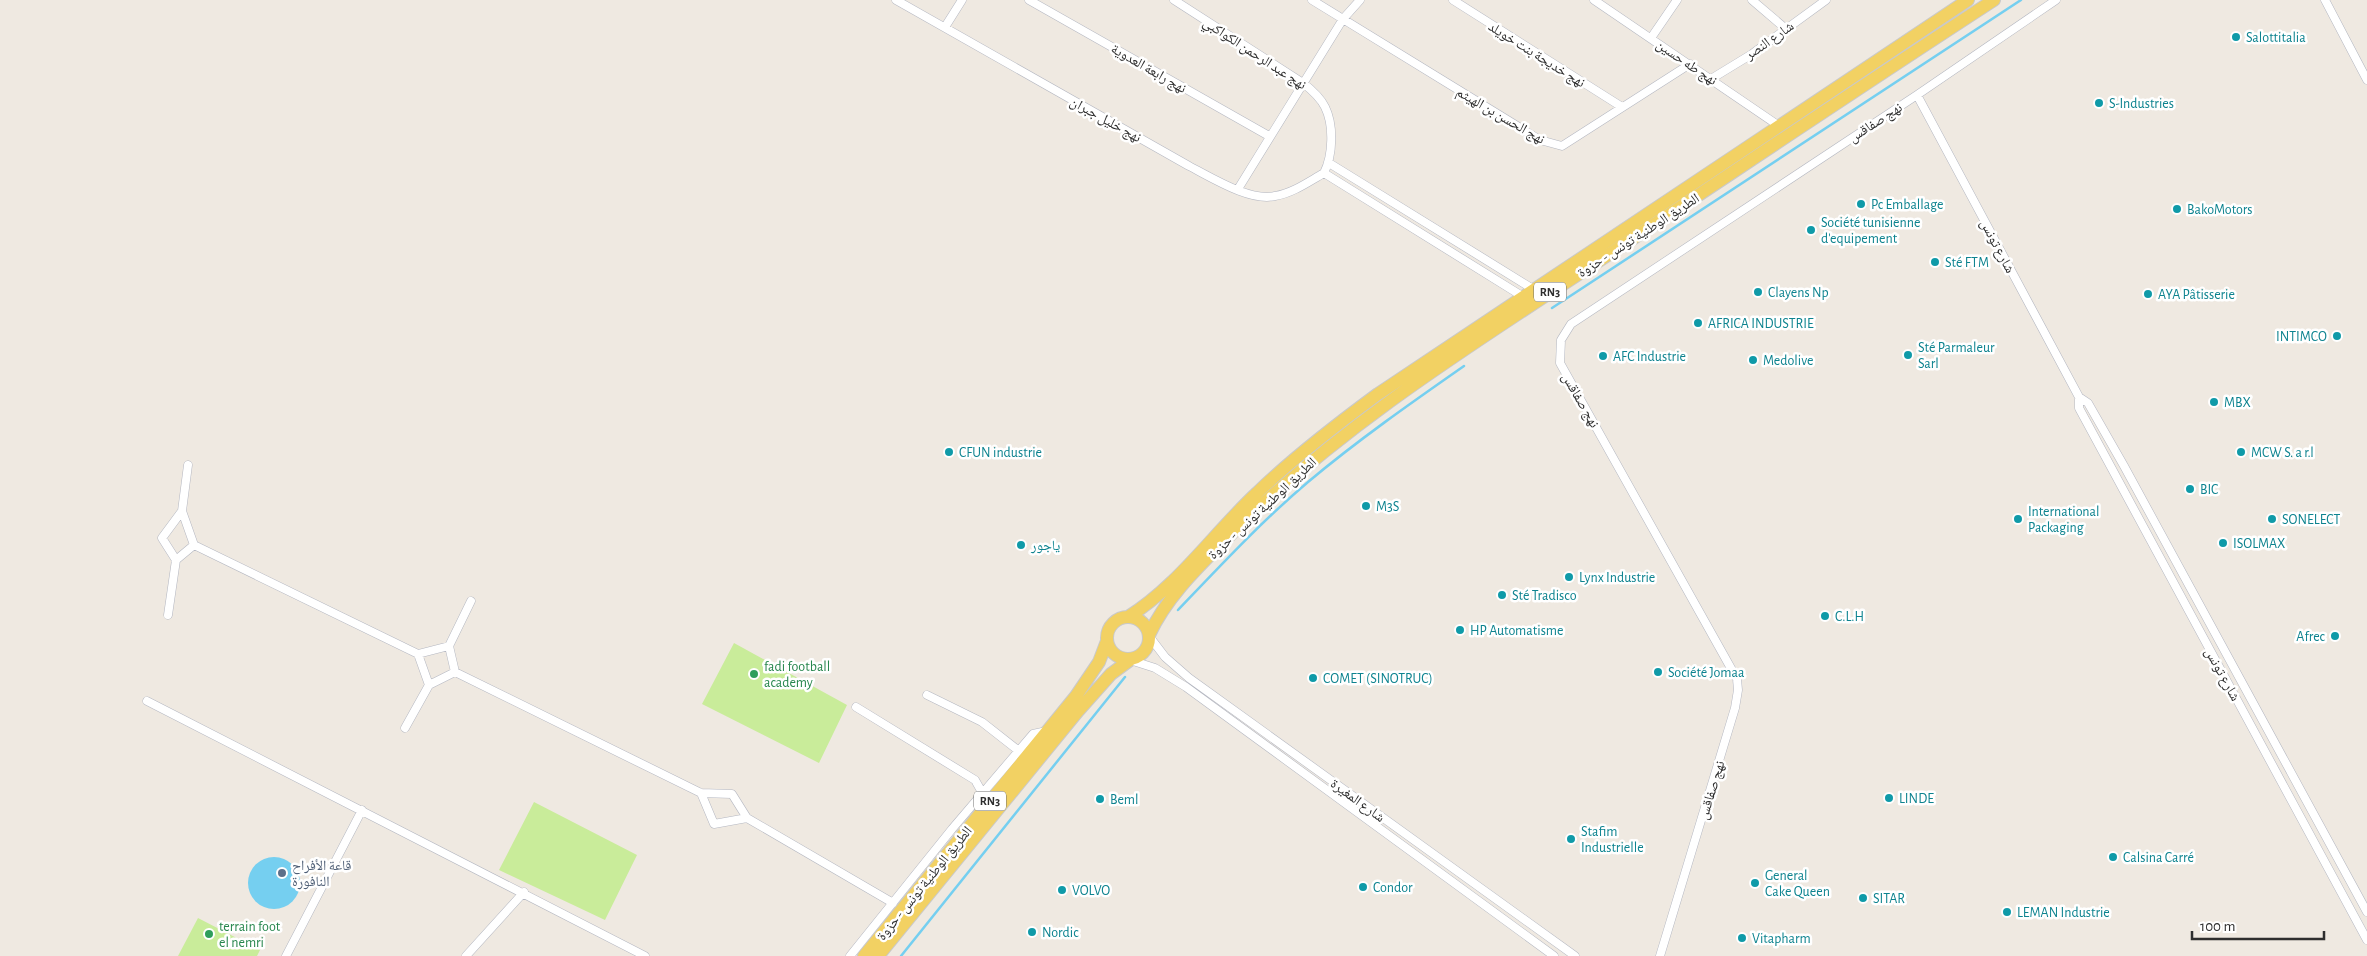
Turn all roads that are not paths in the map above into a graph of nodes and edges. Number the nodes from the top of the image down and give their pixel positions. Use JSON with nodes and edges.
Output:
{"nodes":[{"id":1,"x":896,"y":0,"type":"edge"},
{"id":2,"x":962,"y":0,"type":"edge"},
{"id":3,"x":1029,"y":0,"type":"edge"},
{"id":4,"x":1174,"y":0,"type":"edge"},
{"id":5,"x":1312,"y":0,"type":"edge"},
{"id":6,"x":1360,"y":0,"type":"edge"},
{"id":7,"x":1453,"y":0,"type":"edge"},
{"id":8,"x":1594,"y":0,"type":"edge"},
{"id":9,"x":1677,"y":0,"type":"edge"},
{"id":10,"x":1752,"y":0,"type":"edge"},
{"id":11,"x":1826,"y":0,"type":"edge"},
{"id":12,"x":1968,"y":0,"type":"edge"},
{"id":13,"x":1994,"y":0,"type":"edge"},
{"id":14,"x":2056,"y":0,"type":"edge"},
{"id":15,"x":2325,"y":0,"type":"edge"},
{"id":16,"x":1343,"y":19,"type":"junction"},
{"id":17,"x":945,"y":28,"type":"junction"},
{"id":18,"x":1786,"y":29,"type":"junction"},
{"id":19,"x":1651,"y":38,"type":"junction"},
{"id":20,"x":1690,"y":64,"type":"junction"},
{"id":21,"x":1711,"y":79,"type":"junction"},
{"id":22,"x":2367,"y":80,"type":"edge"},
{"id":23,"x":1303,"y":83,"type":"junction"},
{"id":24,"x":1918,"y":95,"type":"junction"},
{"id":25,"x":1622,"y":108,"type":"junction"},
{"id":26,"x":1779,"y":126,"type":"junction"},
{"id":27,"x":1269,"y":136,"type":"junction"},
{"id":28,"x":1329,"y":163,"type":"junction"},
{"id":29,"x":1324,"y":173,"type":"junction"},
{"id":30,"x":1238,"y":189,"type":"junction"},
{"id":31,"x":1533,"y":289,"type":"junction"},
{"id":32,"x":1522,"y":296,"type":"junction"},
{"id":33,"x":2079,"y":396,"type":"junction"},
{"id":34,"x":188,"y":465,"type":"dead end"},
{"id":35,"x":182,"y":511,"type":"junction"},
{"id":36,"x":194,"y":545,"type":"junction"},
{"id":37,"x":176,"y":560,"type":"junction"},
{"id":38,"x":471,"y":601,"type":"dead end"},
{"id":39,"x":168,"y":614,"type":"dead end"},
{"id":40,"x":1128,"y":617,"type":"junction"},
{"id":41,"x":1149,"y":636,"type":"junction"},
{"id":42,"x":1107,"y":641,"type":"junction"},
{"id":43,"x":449,"y":646,"type":"junction"},
{"id":44,"x":418,"y":654,"type":"junction"},
{"id":45,"x":1130,"y":660,"type":"junction"},
{"id":46,"x":455,"y":672,"type":"junction"},
{"id":47,"x":430,"y":685,"type":"junction"},
{"id":48,"x":927,"y":695,"type":"dead end"},
{"id":49,"x":147,"y":701,"type":"dead end"},
{"id":50,"x":856,"y":707,"type":"dead end"},
{"id":51,"x":405,"y":728,"type":"dead end"},
{"id":52,"x":1047,"y":732,"type":"junction"},
{"id":53,"x":1019,"y":751,"type":"junction"},
{"id":54,"x":701,"y":793,"type":"junction"},
{"id":55,"x":983,"y":794,"type":"junction"},
{"id":56,"x":362,"y":810,"type":"junction"},
{"id":57,"x":747,"y":818,"type":"junction"},
{"id":58,"x":524,"y":892,"type":"junction"},
{"id":59,"x":893,"y":903,"type":"junction"},
{"id":60,"x":2367,"y":912,"type":"edge"},
{"id":61,"x":2367,"y":940,"type":"edge"},
{"id":62,"x":286,"y":956,"type":"edge"},
{"id":63,"x":466,"y":956,"type":"edge"},
{"id":64,"x":645,"y":956,"type":"edge"},
{"id":65,"x":850,"y":956,"type":"edge"},
{"id":66,"x":864,"y":956,"type":"edge"},
{"id":67,"x":878,"y":956,"type":"edge"},
{"id":68,"x":1554,"y":956,"type":"edge"},
{"id":69,"x":1575,"y":956,"type":"edge"},
{"id":70,"x":1660,"y":956,"type":"edge"}],
"edges":[{"from":1,"to":17,"type":"street","name":"نهج خليل جبران"},
{"from":2,"to":17,"type":"street"},
{"from":3,"to":27,"type":"street","name":"نهج رابعة العدوية"},
{"from":4,"to":23,"type":"street","name":"نهج عبد الرحمن الكواكبي"},
{"from":5,"to":16,"type":"street","name":"نهج الحسن بن الهيثم"},
{"from":6,"to":16,"type":"street"},
{"from":7,"to":25,"type":"street","name":"نهج خديجة بنت خويلد"},
{"from":8,"to":19,"type":"street","name":"نهج طه حسين"},
{"from":9,"to":19,"type":"street"},
{"from":10,"to":18,"type":"street"},
{"from":11,"to":18,"type":"street","name":"شارع النصر"},
{"from":12,"to":26,"type":"main road","name":"الطريق الوطنية تونس - حزوة","number":"RN3"},
{"from":13,"to":41,"type":"main road","name":"الطريق الوطنية تونس - حزوة","number":"RN3"},
{"from":14,"to":24,"type":"street","name":"نهج صفاقس"},
{"from":15,"to":22,"type":"street"},
{"from":16,"to":23,"type":"street"},
{"from":16,"to":25,"type":"street","name":"نهج الحسن بن الهيثم"},
{"from":17,"to":30,"type":"street","name":"نهج خليل جبران"},
{"from":18,"to":21,"type":"street","name":"شارع النصر"},
{"from":19,"to":20,"type":"street","name":"نهج طه حسين"},
{"from":20,"to":21,"type":"street","name":"نهج طه حسين"},
{"from":20,"to":25,"type":"street","name":"نهج الحسن بن الهيثم"},
{"from":21,"to":26,"type":"street","name":"نهج طه حسين"},
{"from":23,"to":27,"type":"street"},
{"from":23,"to":28,"type":"street","name":"نهج عبد الرحمن الكواكبي"},
{"from":24,"to":33,"type":"street","name":"شارع تونس"},
{"from":24,"to":70,"type":"street","name":"نهج صفاقس"},
{"from":26,"to":31,"type":"main road","name":"الطريق الوطنية تونس - حزوة","number":"RN3"},
{"from":27,"to":30,"type":"street"},
{"from":28,"to":29,"type":"street","name":"نهج عبد الرحمن الكواكبي"},
{"from":28,"to":31,"type":"street"},
{"from":29,"to":30,"type":"street","name":"نهج خليل جبران"},
{"from":29,"to":32,"type":"street"},
{"from":31,"to":32,"type":"main road","name":"الطريق الوطنية تونس - حزوة","number":"RN3"},
{"from":32,"to":40,"type":"main road","name":"الطريق الوطنية تونس - حزوة","number":"RN3"},
{"from":33,"to":60,"type":"street","name":"شارع تونس"},
{"from":33,"to":61,"type":"street","name":"شارع تونس"},
{"from":34,"to":35,"type":"street"},
{"from":35,"to":36,"type":"street"},
{"from":35,"to":37,"type":"street"},
{"from":36,"to":37,"type":"street"},
{"from":36,"to":44,"type":"street"},
{"from":37,"to":39,"type":"street"},
{"from":38,"to":43,"type":"street"},
{"from":40,"to":41,"type":"main road"},
{"from":40,"to":42,"type":"main road","number":"RN3"},
{"from":41,"to":45,"type":"main road","number":"RN3"},
{"from":41,"to":69,"type":"street","name":"شارع المغيرة"},
{"from":42,"to":45,"type":"main road"},
{"from":42,"to":52,"type":"main road","name":"الطريق الوطنية تونس - حزوة","number":"RN3"},
{"from":43,"to":44,"type":"street"},
{"from":43,"to":46,"type":"street"},
{"from":44,"to":47,"type":"street"},
{"from":45,"to":67,"type":"main road","name":"الطريق الوطنية تونس - حزوة","number":"RN3"},
{"from":45,"to":68,"type":"street","name":"شارع المغيرة"},
{"from":46,"to":47,"type":"street"},
{"from":46,"to":54,"type":"street"},
{"from":47,"to":51,"type":"street"},
{"from":48,"to":53,"type":"street"},
{"from":49,"to":56,"type":"street"},
{"from":50,"to":55,"type":"street"},
{"from":52,"to":53,"type":"street"},
{"from":52,"to":66,"type":"main road","name":"الطريق الوطنية تونس - حزوة","number":"RN3"},
{"from":53,"to":55,"type":"street"},
{"from":54,"to":57,"type":"street"},
{"from":54,"to":57,"type":"street"},
{"from":55,"to":59,"type":"street"},
{"from":56,"to":58,"type":"street"},
{"from":56,"to":62,"type":"street"},
{"from":57,"to":59,"type":"street"},
{"from":58,"to":63,"type":"street"},
{"from":58,"to":64,"type":"street"},
{"from":59,"to":65,"type":"street"}]}
